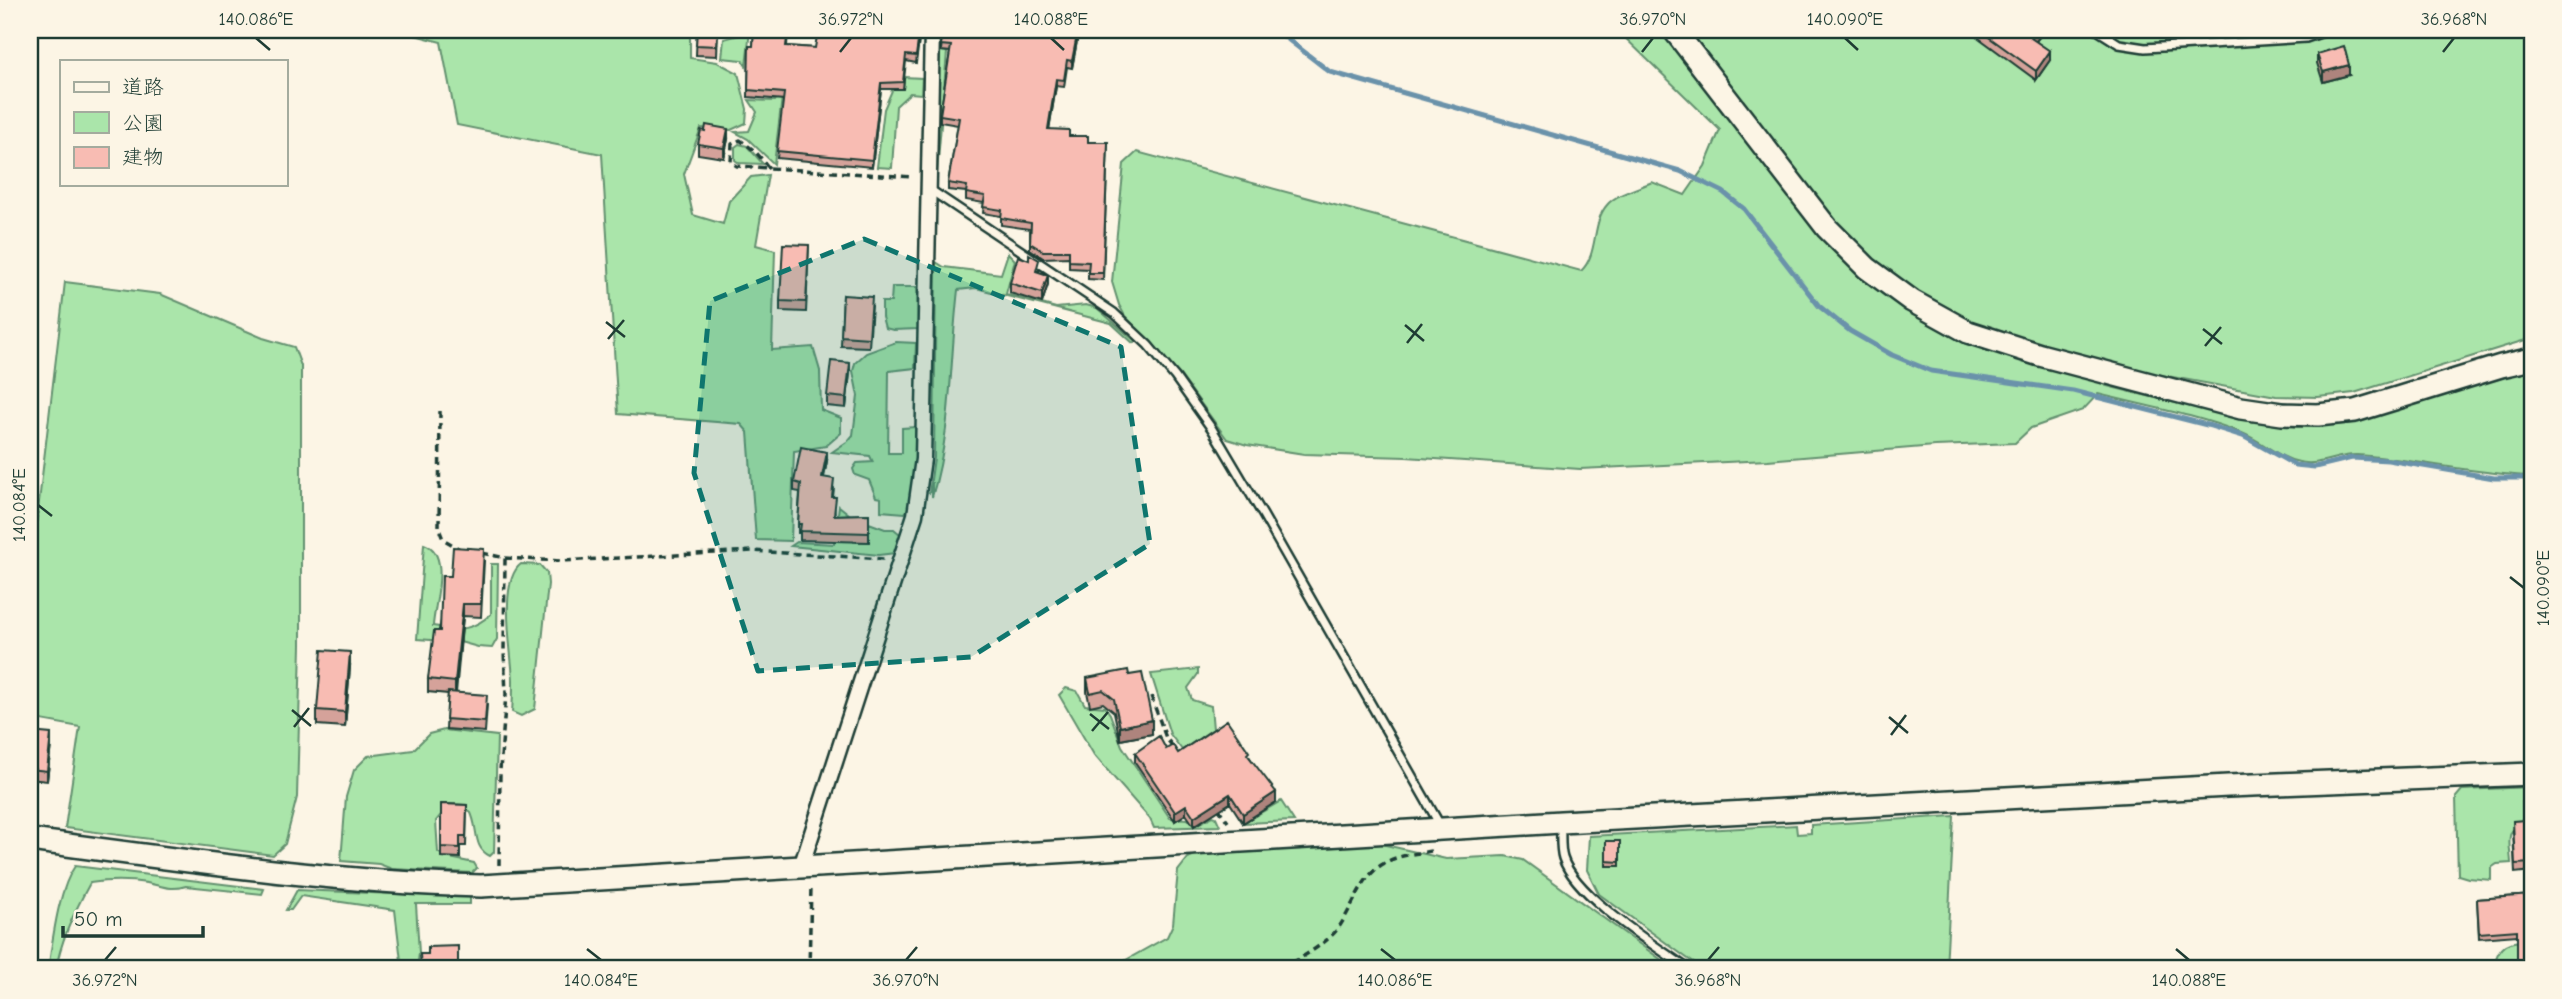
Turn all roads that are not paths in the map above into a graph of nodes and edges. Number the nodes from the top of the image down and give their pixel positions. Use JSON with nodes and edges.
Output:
{"nodes":[{"id":1,"x":932,"y":30,"type":"edge"},
{"id":2,"x":1674,"y":30,"type":"edge"},
{"id":3,"x":2097,"y":30,"type":"edge"},
{"id":4,"x":2329,"y":30,"type":"edge"},
{"id":5,"x":929,"y":183,"type":"junction"},
{"id":6,"x":2532,"y":359,"type":"edge"},
{"id":7,"x":2532,"y":774,"type":"edge"},
{"id":8,"x":1561,"y":821,"type":"junction"},
{"id":9,"x":1442,"y":828,"type":"junction"},
{"id":10,"x":30,"y":840,"type":"edge"},
{"id":11,"x":806,"y":866,"type":"junction"},
{"id":12,"x":1688,"y":969,"type":"edge"}],
"edges":[{"from":1,"to":5,"type":"street"},
{"from":2,"to":6,"type":"street"},
{"from":3,"to":4,"type":"lane"},
{"from":5,"to":9,"type":"lane"},
{"from":5,"to":11,"type":"street"},
{"from":7,"to":8,"type":"street"},
{"from":8,"to":9,"type":"street"},
{"from":8,"to":12,"type":"lane"},
{"from":9,"to":11,"type":"street"},
{"from":10,"to":11,"type":"street"}]}
